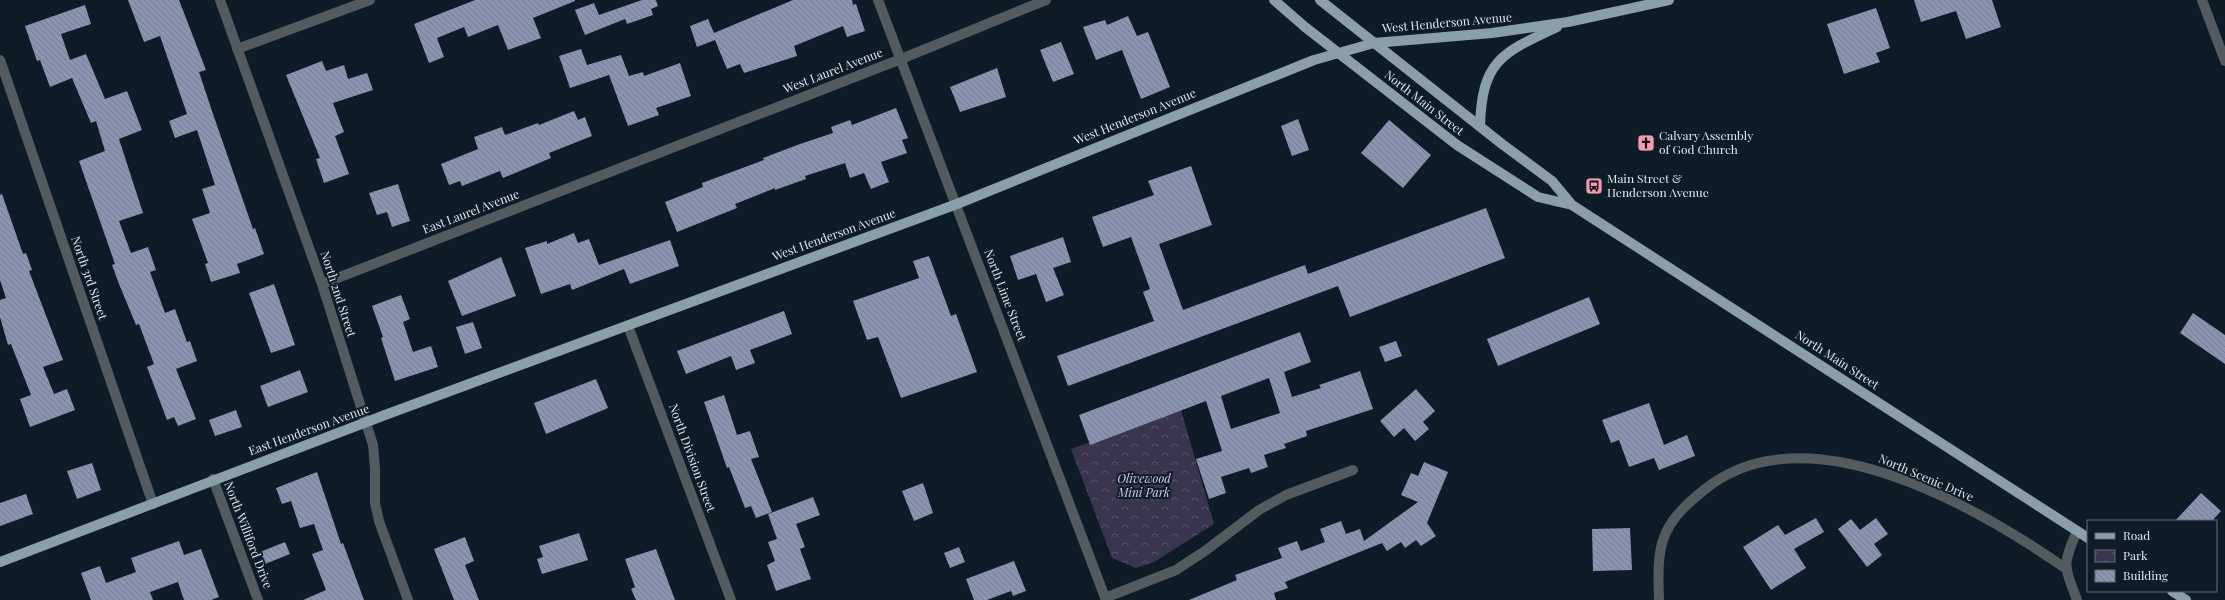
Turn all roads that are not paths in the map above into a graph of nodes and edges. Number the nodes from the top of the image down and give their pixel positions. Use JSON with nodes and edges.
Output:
{"nodes":[{"id":1,"x":220,"y":0,"type":"edge"},
{"id":2,"x":370,"y":0,"type":"edge"},
{"id":3,"x":878,"y":0,"type":"edge"},
{"id":4,"x":1046,"y":0,"type":"edge"},
{"id":5,"x":1274,"y":0,"type":"edge"},
{"id":6,"x":1320,"y":0,"type":"edge"},
{"id":7,"x":1669,"y":0,"type":"edge"},
{"id":8,"x":2202,"y":0,"type":"edge"},
{"id":9,"x":1568,"y":22,"type":"junction"},
{"id":10,"x":1374,"y":43,"type":"junction"},
{"id":11,"x":237,"y":49,"type":"junction"},
{"id":12,"x":1338,"y":53,"type":"junction"},
{"id":13,"x":901,"y":59,"type":"junction"},
{"id":14,"x":0,"y":60,"type":"edge"},
{"id":15,"x":2225,"y":61,"type":"edge"},
{"id":16,"x":1480,"y":126,"type":"junction"},
{"id":17,"x":629,"y":164,"type":"joint"},
{"id":18,"x":957,"y":204,"type":"junction"},
{"id":19,"x":1572,"y":205,"type":"junction"},
{"id":20,"x":322,"y":284,"type":"junction"},
{"id":21,"x":628,"y":326,"type":"junction"},
{"id":22,"x":365,"y":424,"type":"junction"},
{"id":23,"x":1353,"y":470,"type":"dead end"},
{"id":24,"x":213,"y":479,"type":"junction"},
{"id":25,"x":153,"y":504,"type":"junction"},
{"id":26,"x":2077,"y":531,"type":"junction"},
{"id":27,"x":2087,"y":537,"type":"edge"},
{"id":28,"x":0,"y":562,"type":"edge"},
{"id":29,"x":2065,"y":568,"type":"junction"},
{"id":30,"x":2174,"y":592,"type":"edge"},
{"id":31,"x":1106,"y":599,"type":"edge"},
{"id":32,"x":258,"y":600,"type":"edge"},
{"id":33,"x":408,"y":600,"type":"edge"},
{"id":34,"x":731,"y":600,"type":"edge"},
{"id":35,"x":1659,"y":600,"type":"edge"},
{"id":36,"x":2077,"y":600,"type":"edge"},
{"id":37,"x":2186,"y":600,"type":"edge"}],
"edges":[{"from":1,"to":11,"type":"street","name":"North 2nd Street"},
{"from":2,"to":11,"type":"street"},
{"from":3,"to":13,"type":"street","name":"North Lime Street"},
{"from":4,"to":13,"type":"street","name":"West Laurel Avenue"},
{"from":5,"to":12,"type":"main road","name":"North Main Street"},
{"from":6,"to":10,"type":"main road","name":"North Main Street"},
{"from":7,"to":9,"type":"main road","name":"West Henderson Avenue"},
{"from":8,"to":15,"type":"street"},
{"from":9,"to":10,"type":"main road","name":"West Henderson Avenue"},
{"from":9,"to":16,"type":"main road"},
{"from":10,"to":12,"type":"main road","name":"West Henderson Avenue"},
{"from":10,"to":16,"type":"main road","name":"North Main Street"},
{"from":11,"to":20,"type":"street","name":"North 2nd Street"},
{"from":12,"to":18,"type":"main road","name":"West Henderson Avenue"},
{"from":12,"to":19,"type":"main road","name":"North Main Street"},
{"from":13,"to":17,"type":"street","name":"West Laurel Avenue"},
{"from":13,"to":18,"type":"street","name":"North Lime Street"},
{"from":14,"to":25,"type":"street","name":"North 3rd Street"},
{"from":16,"to":19,"type":"main road","name":"North Main Street"},
{"from":17,"to":20,"type":"street","name":"East Laurel Avenue"},
{"from":18,"to":21,"type":"main road","name":"West Henderson Avenue"},
{"from":18,"to":31,"type":"street","name":"North Lime Street"},
{"from":19,"to":26,"type":"main road","name":"North Main Street"},
{"from":20,"to":22,"type":"street","name":"North 2nd Street"},
{"from":21,"to":22,"type":"main road","name":"East Henderson Avenue"},
{"from":21,"to":34,"type":"street","name":"North Division Street"},
{"from":22,"to":24,"type":"main road","name":"East Henderson Avenue"},
{"from":22,"to":33,"type":"street","name":"North 2nd Street"},
{"from":23,"to":31,"type":"street"},
{"from":24,"to":25,"type":"main road","name":"East Henderson Avenue"},
{"from":24,"to":32,"type":"street","name":"North Williford Drive"},
{"from":25,"to":28,"type":"main road","name":"East Henderson Avenue"},
{"from":26,"to":27,"type":"main road","name":"North Main Street"},
{"from":26,"to":29,"type":"street"},
{"from":29,"to":35,"type":"street","name":"North Scenic Drive"},
{"from":29,"to":36,"type":"street"},
{"from":30,"to":37,"type":"main road"}]}
